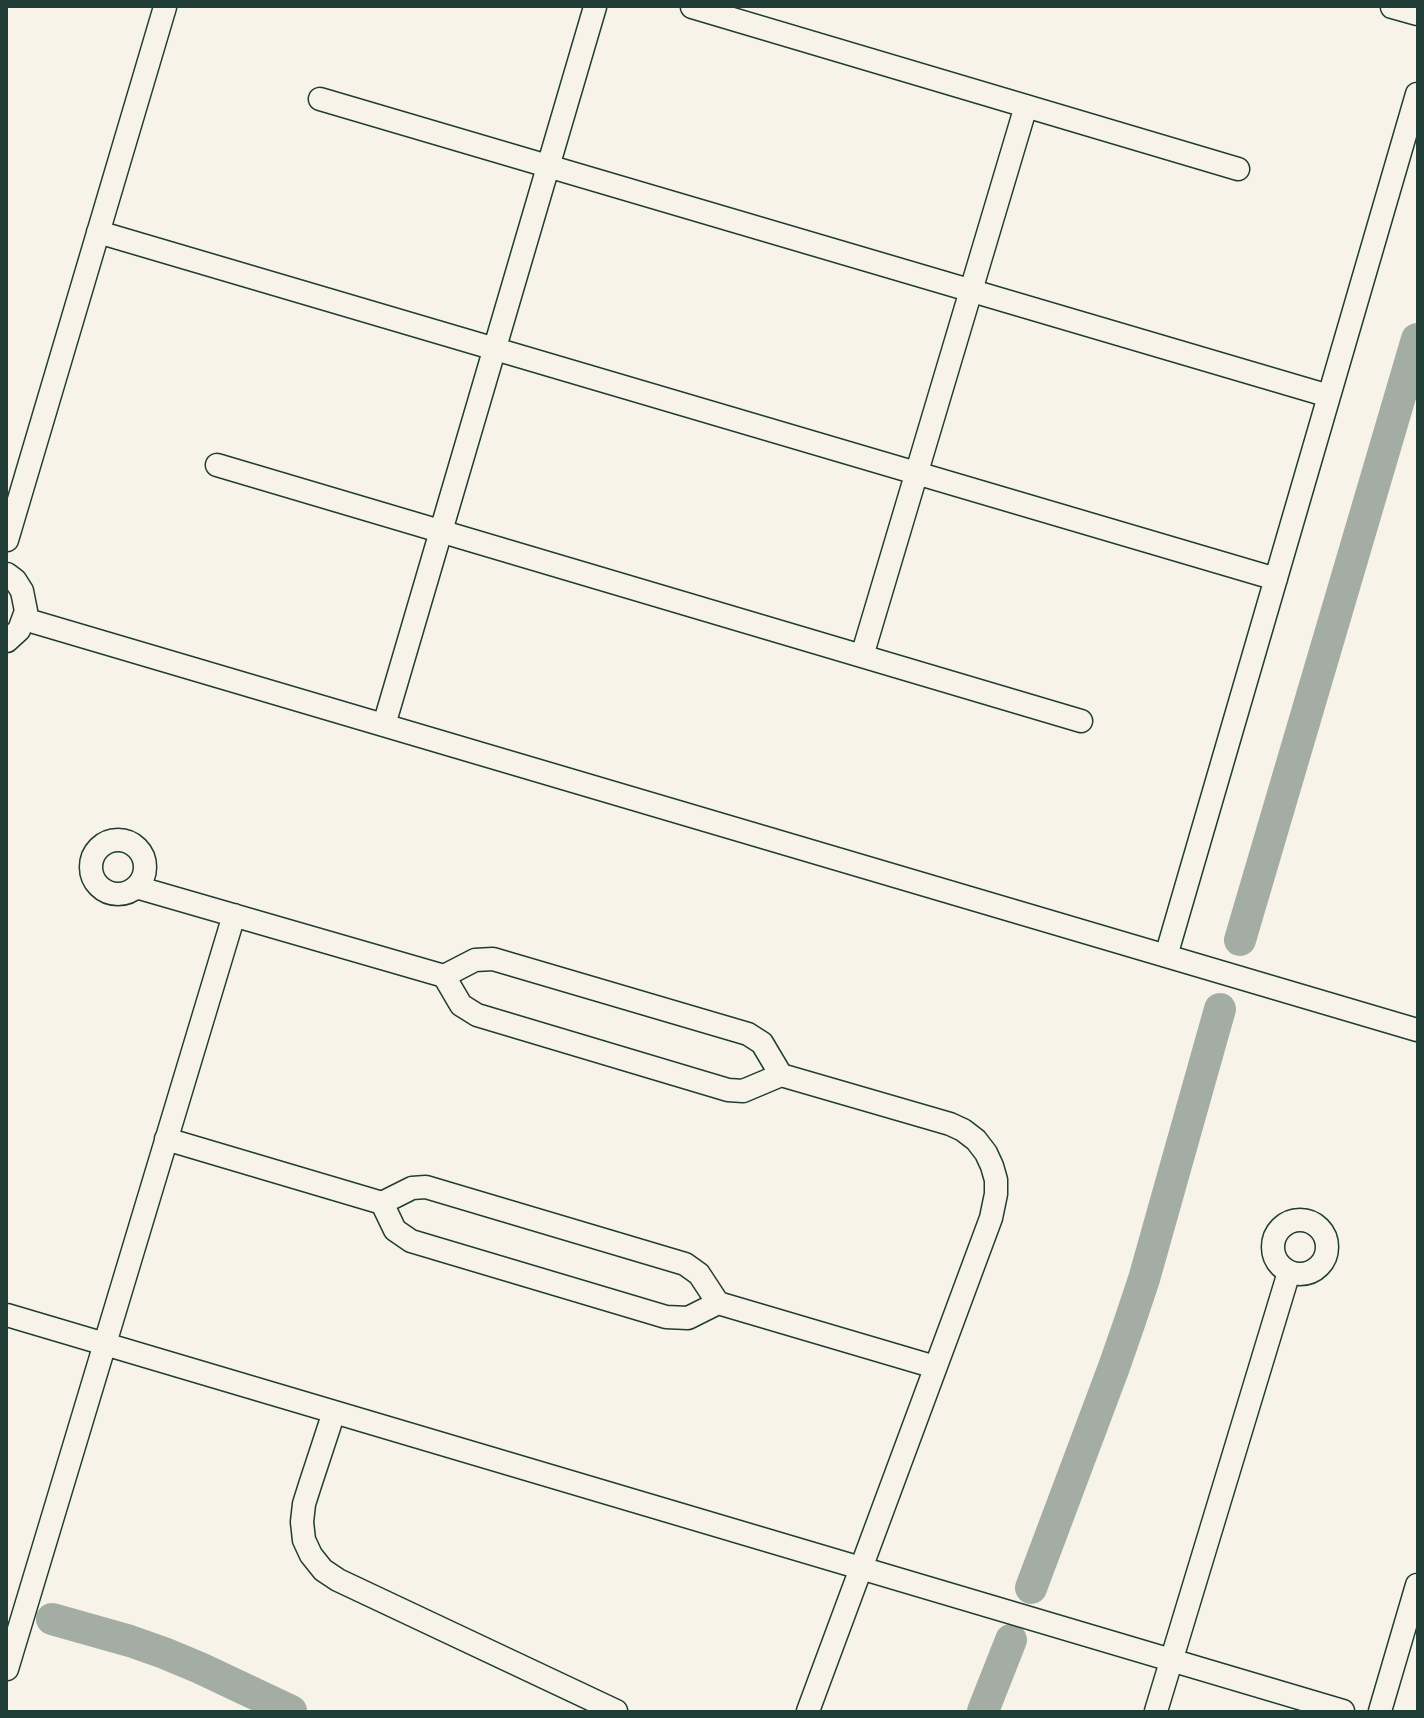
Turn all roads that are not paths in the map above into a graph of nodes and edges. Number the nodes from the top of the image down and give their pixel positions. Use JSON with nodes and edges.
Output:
{"nodes":[{"id":1,"x":165,"y":7,"type":"edge"},
{"id":2,"x":594,"y":7,"type":"edge"},
{"id":3,"x":692,"y":7,"type":"edge"},
{"id":4,"x":1392,"y":7,"type":"edge"},
{"id":5,"x":1417,"y":14,"type":"edge"},
{"id":6,"x":1417,"y":94,"type":"edge"},
{"id":7,"x":320,"y":98,"type":"dead end"},
{"id":8,"x":1026,"y":106,"type":"junction"},
{"id":9,"x":548,"y":166,"type":"junction"},
{"id":10,"x":1238,"y":169,"type":"dead end"},
{"id":11,"x":98,"y":232,"type":"junction"},
{"id":12,"x":971,"y":290,"type":"junction"},
{"id":13,"x":494,"y":349,"type":"junction"},
{"id":14,"x":1329,"y":396,"type":"junction"},
{"id":15,"x":217,"y":465,"type":"dead end"},
{"id":16,"x":917,"y":474,"type":"junction"},
{"id":17,"x":441,"y":531,"type":"junction"},
{"id":18,"x":7,"y":540,"type":"edge"},
{"id":19,"x":7,"y":574,"type":"edge"},
{"id":20,"x":1276,"y":579,"type":"junction"},
{"id":21,"x":24,"y":619,"type":"junction"},
{"id":22,"x":7,"y":641,"type":"edge"},
{"id":23,"x":862,"y":656,"type":"junction"},
{"id":24,"x":1081,"y":721,"type":"dead end"},
{"id":25,"x":384,"y":725,"type":"junction"},
{"id":26,"x":136,"y":887,"type":"dead end"},
{"id":27,"x":234,"y":915,"type":"junction"},
{"id":28,"x":1166,"y":956,"type":"junction"},
{"id":29,"x":444,"y":976,"type":"junction"},
{"id":30,"x":1417,"y":1030,"type":"edge"},
{"id":31,"x":781,"y":1075,"type":"junction"},
{"id":32,"x":166,"y":1139,"type":"junction"},
{"id":33,"x":382,"y":1203,"type":"junction"},
{"id":34,"x":1289,"y":1272,"type":"dead end"},
{"id":35,"x":718,"y":1303,"type":"junction"},
{"id":36,"x":7,"y":1315,"type":"edge"},
{"id":37,"x":105,"y":1344,"type":"junction"},
{"id":38,"x":936,"y":1367,"type":"junction"},
{"id":39,"x":334,"y":1412,"type":"junction"},
{"id":40,"x":861,"y":1568,"type":"junction"},
{"id":41,"x":1417,"y":1586,"type":"edge"},
{"id":42,"x":1171,"y":1660,"type":"junction"},
{"id":43,"x":7,"y":1669,"type":"edge"},
{"id":44,"x":616,"y":1711,"type":"edge"},
{"id":45,"x":808,"y":1711,"type":"edge"},
{"id":46,"x":1156,"y":1711,"type":"edge"},
{"id":47,"x":1343,"y":1711,"type":"edge"},
{"id":48,"x":1380,"y":1711,"type":"edge"}],
"edges":[{"from":1,"to":11,"type":"street"},
{"from":2,"to":9,"type":"street"},
{"from":3,"to":8,"type":"street"},
{"from":4,"to":5,"type":"street"},
{"from":6,"to":14,"type":"street"},
{"from":7,"to":9,"type":"street"},
{"from":8,"to":10,"type":"street"},
{"from":8,"to":12,"type":"street"},
{"from":9,"to":12,"type":"street"},
{"from":9,"to":13,"type":"street"},
{"from":11,"to":13,"type":"street"},
{"from":11,"to":18,"type":"street"},
{"from":12,"to":14,"type":"street"},
{"from":12,"to":16,"type":"street"},
{"from":13,"to":16,"type":"street"},
{"from":13,"to":17,"type":"street"},
{"from":14,"to":20,"type":"street"},
{"from":15,"to":17,"type":"street"},
{"from":16,"to":20,"type":"street"},
{"from":16,"to":23,"type":"street"},
{"from":17,"to":23,"type":"street"},
{"from":17,"to":25,"type":"street"},
{"from":19,"to":21,"type":"street"},
{"from":20,"to":28,"type":"street"},
{"from":21,"to":22,"type":"street"},
{"from":21,"to":25,"type":"street"},
{"from":23,"to":24,"type":"street"},
{"from":25,"to":28,"type":"street"},
{"from":26,"to":27,"type":"street"},
{"from":27,"to":29,"type":"street"},
{"from":27,"to":32,"type":"street"},
{"from":28,"to":30,"type":"street"},
{"from":29,"to":31,"type":"street"},
{"from":29,"to":31,"type":"street"},
{"from":31,"to":38,"type":"street"},
{"from":32,"to":33,"type":"street"},
{"from":32,"to":37,"type":"street"},
{"from":33,"to":35,"type":"street"},
{"from":33,"to":35,"type":"street"},
{"from":34,"to":42,"type":"street"},
{"from":35,"to":38,"type":"street"},
{"from":36,"to":37,"type":"street"},
{"from":37,"to":39,"type":"street"},
{"from":37,"to":43,"type":"street"},
{"from":38,"to":40,"type":"street"},
{"from":39,"to":40,"type":"street"},
{"from":39,"to":44,"type":"street"},
{"from":40,"to":42,"type":"street"},
{"from":40,"to":45,"type":"street"},
{"from":41,"to":48,"type":"street"},
{"from":42,"to":46,"type":"street"},
{"from":42,"to":47,"type":"street"}]}
